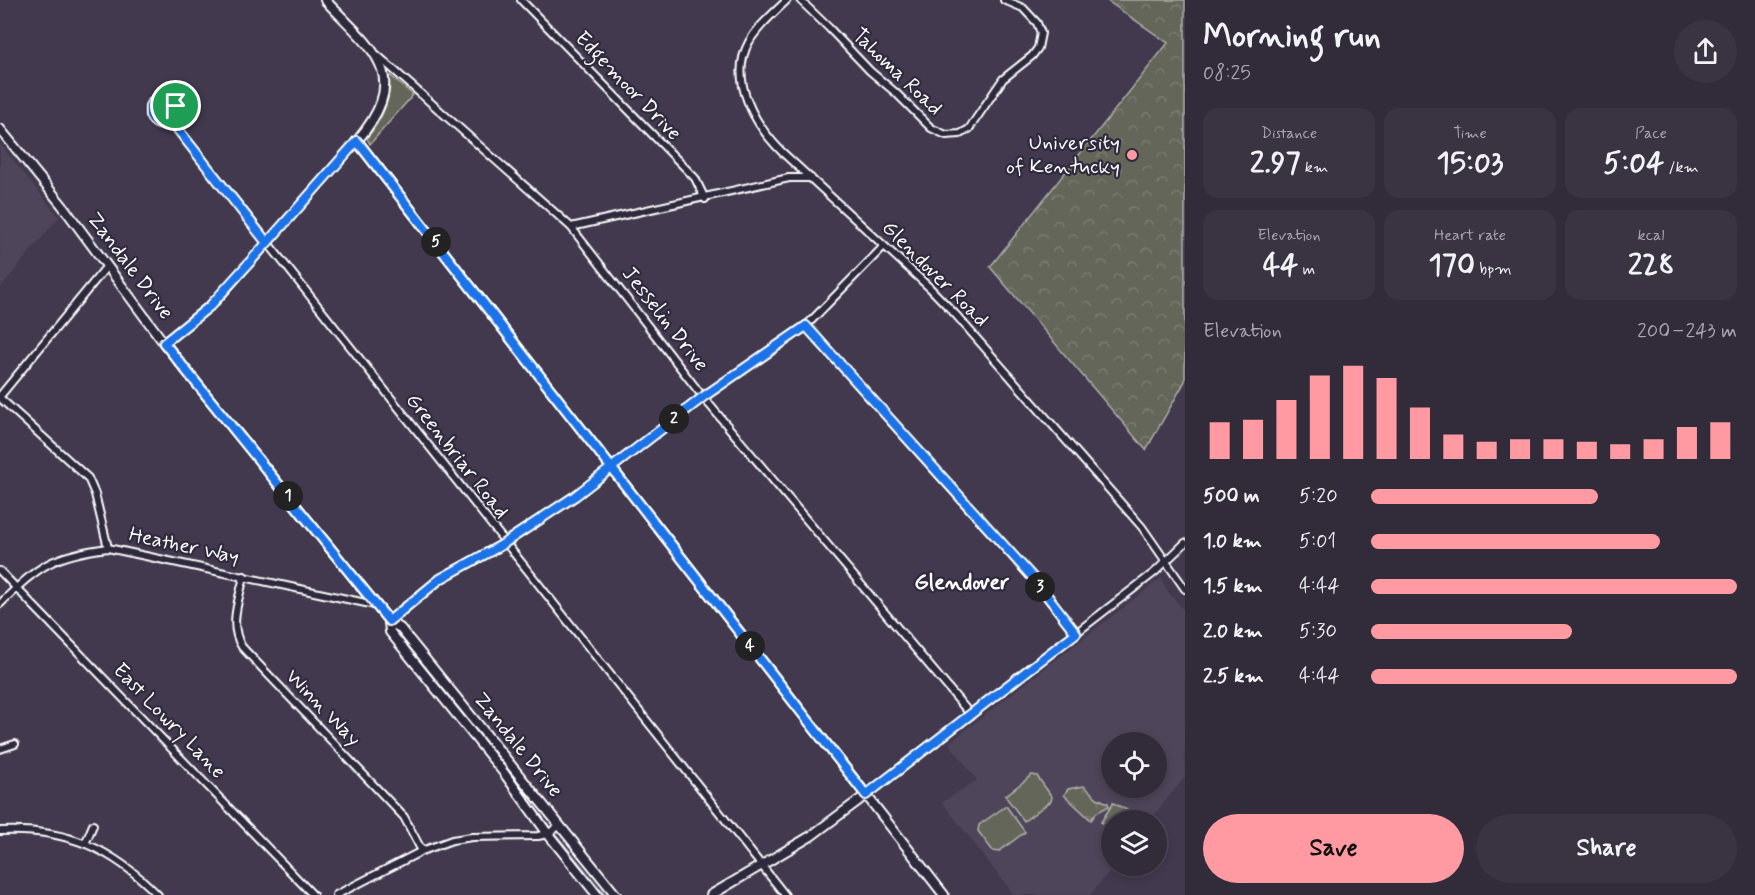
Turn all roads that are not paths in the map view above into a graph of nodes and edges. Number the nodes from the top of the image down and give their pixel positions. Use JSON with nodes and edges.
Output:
{"nodes":[{"id":1,"x":325,"y":0,"type":"edge"},
{"id":2,"x":521,"y":0,"type":"edge"},
{"id":3,"x":787,"y":0,"type":"edge"},
{"id":4,"x":800,"y":0,"type":"edge"},
{"id":5,"x":1004,"y":0,"type":"edge"},
{"id":6,"x":376,"y":54,"type":"junction"},
{"id":7,"x":172,"y":122,"type":"junction"},
{"id":8,"x":0,"y":129,"type":"edge"},
{"id":9,"x":357,"y":141,"type":"junction"},
{"id":10,"x":812,"y":178,"type":"junction"},
{"id":11,"x":705,"y":199,"type":"junction"},
{"id":12,"x":571,"y":227,"type":"junction"},
{"id":13,"x":267,"y":243,"type":"junction"},
{"id":14,"x":884,"y":246,"type":"junction"},
{"id":15,"x":107,"y":266,"type":"junction"},
{"id":16,"x":806,"y":326,"type":"junction"},
{"id":17,"x":164,"y":343,"type":"junction"},
{"id":18,"x":0,"y":397,"type":"edge"},
{"id":19,"x":703,"y":397,"type":"junction"},
{"id":20,"x":612,"y":467,"type":"junction"},
{"id":21,"x":505,"y":543,"type":"junction"},
{"id":22,"x":1185,"y":543,"type":"edge"},
{"id":23,"x":108,"y":548,"type":"junction"},
{"id":24,"x":1167,"y":561,"type":"junction"},
{"id":25,"x":0,"y":571,"type":"edge"},
{"id":26,"x":244,"y":576,"type":"junction"},
{"id":27,"x":17,"y":587,"type":"junction"},
{"id":28,"x":1185,"y":589,"type":"edge"},
{"id":29,"x":0,"y":604,"type":"edge"},
{"id":30,"x":375,"y":605,"type":"junction"},
{"id":31,"x":389,"y":621,"type":"junction"},
{"id":32,"x":1076,"y":633,"type":"junction"},
{"id":33,"x":972,"y":714,"type":"junction"},
{"id":34,"x":15,"y":744,"type":"dead end"},
{"id":35,"x":0,"y":749,"type":"edge"},
{"id":36,"x":866,"y":795,"type":"junction"},
{"id":37,"x":93,"y":825,"type":"dead end"},
{"id":38,"x":560,"y":825,"type":"junction"},
{"id":39,"x":0,"y":831,"type":"edge"},
{"id":40,"x":548,"y":834,"type":"junction"},
{"id":41,"x":85,"y":844,"type":"junction"},
{"id":42,"x":422,"y":852,"type":"junction"},
{"id":43,"x":761,"y":865,"type":"junction"},
{"id":44,"x":158,"y":895,"type":"edge"},
{"id":45,"x":313,"y":895,"type":"edge"},
{"id":46,"x":336,"y":895,"type":"edge"},
{"id":47,"x":597,"y":895,"type":"edge"},
{"id":48,"x":616,"y":895,"type":"edge"},
{"id":49,"x":711,"y":895,"type":"edge"},
{"id":50,"x":785,"y":895,"type":"edge"},
{"id":51,"x":944,"y":895,"type":"edge"}],
"edges":[{"from":1,"to":6,"type":"street","name":"Jesselin Drive"},
{"from":2,"to":11,"type":"street","name":"Edgemoor Drive"},
{"from":3,"to":10,"type":"street","name":"Glendover Road"},
{"from":4,"to":5,"type":"street","name":"Tahoma Road"},
{"from":6,"to":9,"type":"street"},
{"from":6,"to":12,"type":"street","name":"Jesselin Drive"},
{"from":7,"to":7,"type":"street","name":"Greenbriar Road"},
{"from":7,"to":13,"type":"street","name":"Greenbriar Road"},
{"from":8,"to":15,"type":"street","name":"Zandale Drive"},
{"from":9,"to":13,"type":"street"},
{"from":9,"to":20,"type":"street"},
{"from":10,"to":11,"type":"street"},
{"from":10,"to":14,"type":"street","name":"Glendover Road"},
{"from":11,"to":12,"type":"street"},
{"from":12,"to":19,"type":"street","name":"Jesselin Drive"},
{"from":13,"to":17,"type":"street"},
{"from":13,"to":21,"type":"street","name":"Greenbriar Road"},
{"from":14,"to":16,"type":"street"},
{"from":14,"to":24,"type":"street","name":"Glendover Road"},
{"from":15,"to":17,"type":"street","name":"Zandale Drive"},
{"from":15,"to":18,"type":"street"},
{"from":16,"to":19,"type":"street"},
{"from":16,"to":32,"type":"street"},
{"from":17,"to":30,"type":"street","name":"Zandale Drive"},
{"from":18,"to":23,"type":"street"},
{"from":19,"to":20,"type":"street"},
{"from":19,"to":33,"type":"street","name":"Jesselin Drive"},
{"from":20,"to":21,"type":"street"},
{"from":20,"to":36,"type":"street"},
{"from":21,"to":31,"type":"street"},
{"from":21,"to":43,"type":"street","name":"Greenbriar Road"},
{"from":22,"to":24,"type":"street"},
{"from":23,"to":26,"type":"street","name":"Heather Way"},
{"from":23,"to":27,"type":"street","name":"Heather Way"},
{"from":24,"to":28,"type":"street","name":"Glendover Road"},
{"from":24,"to":32,"type":"street"},
{"from":25,"to":27,"type":"street","name":"East Lowry Lane"},
{"from":26,"to":30,"type":"street","name":"Heather Way"},
{"from":26,"to":42,"type":"street","name":"Winn Way"},
{"from":27,"to":29,"type":"street","name":"Heather Way"},
{"from":27,"to":45,"type":"street","name":"East Lowry Lane"},
{"from":30,"to":31,"type":"street","name":"Zandale Drive"},
{"from":31,"to":38,"type":"street","name":"Zandale Drive"},
{"from":31,"to":40,"type":"street","name":"Zandale Drive"},
{"from":32,"to":33,"type":"street"},
{"from":33,"to":36,"type":"street"},
{"from":34,"to":35,"type":"street"},
{"from":36,"to":43,"type":"street"},
{"from":36,"to":51,"type":"street"},
{"from":37,"to":41,"type":"street"},
{"from":38,"to":40,"type":"street"},
{"from":38,"to":48,"type":"street","name":"Zandale Drive"},
{"from":39,"to":41,"type":"street"},
{"from":40,"to":42,"type":"street"},
{"from":40,"to":47,"type":"street","name":"Zandale Drive"},
{"from":41,"to":44,"type":"street"},
{"from":42,"to":46,"type":"street"},
{"from":43,"to":49,"type":"street"},
{"from":43,"to":50,"type":"street","name":"Greenbriar Road"}]}
